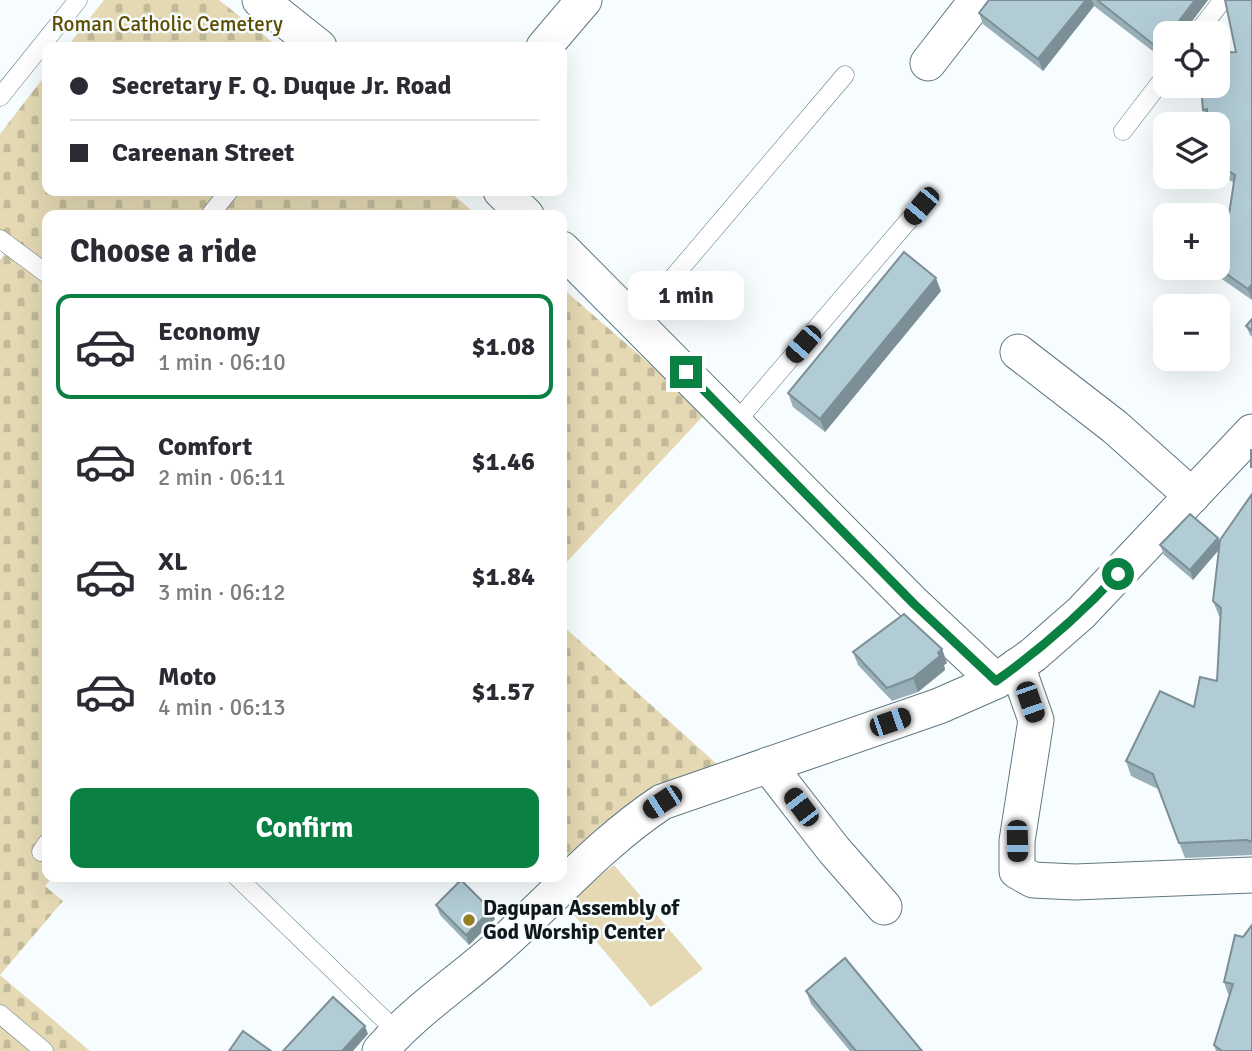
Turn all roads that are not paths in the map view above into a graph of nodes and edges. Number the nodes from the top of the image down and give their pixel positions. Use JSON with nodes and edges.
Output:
{"nodes":[{"id":1,"x":78,"y":0,"type":"edge"},
{"id":2,"x":260,"y":0,"type":"edge"},
{"id":3,"x":584,"y":0,"type":"edge"},
{"id":4,"x":977,"y":0,"type":"edge"},
{"id":5,"x":1223,"y":0,"type":"edge"},
{"id":6,"x":1206,"y":21,"type":"edge"},
{"id":7,"x":44,"y":42,"type":"edge"},
{"id":8,"x":313,"y":42,"type":"edge"},
{"id":9,"x":548,"y":42,"type":"edge"},
{"id":10,"x":42,"y":45,"type":"edge"},
{"id":11,"x":928,"y":63,"type":"dead end"},
{"id":12,"x":845,"y":75,"type":"dead end"},
{"id":13,"x":1153,"y":92,"type":"edge"},
{"id":14,"x":0,"y":97,"type":"edge"},
{"id":15,"x":1123,"y":131,"type":"dead end"},
{"id":16,"x":225,"y":196,"type":"edge"},
{"id":17,"x":506,"y":196,"type":"edge"},
{"id":18,"x":921,"y":206,"type":"dead end"},
{"id":19,"x":214,"y":210,"type":"edge"},
{"id":20,"x":521,"y":210,"type":"edge"},
{"id":21,"x":0,"y":239,"type":"edge"},
{"id":22,"x":567,"y":254,"type":"edge"},
{"id":23,"x":42,"y":270,"type":"edge"},
{"id":24,"x":636,"y":321,"type":"junction"},
{"id":25,"x":1017,"y":352,"type":"dead end"},
{"id":26,"x":736,"y":422,"type":"junction"},
{"id":27,"x":1252,"y":432,"type":"edge"},
{"id":28,"x":1192,"y":496,"type":"junction"},
{"id":29,"x":1007,"y":673,"type":"junction"},
{"id":30,"x":768,"y":765,"type":"junction"},
{"id":31,"x":1252,"y":875,"type":"edge"},
{"id":32,"x":242,"y":882,"type":"edge"},
{"id":33,"x":884,"y":907,"type":"dead end"},
{"id":34,"x":0,"y":1014,"type":"edge"},
{"id":35,"x":388,"y":1042,"type":"edge"},
{"id":36,"x":44,"y":1051,"type":"edge"}],
"edges":[{"from":1,"to":7,"type":"lane"},
{"from":2,"to":8,"type":"street"},
{"from":3,"to":9,"type":"street"},
{"from":4,"to":11,"type":"street"},
{"from":5,"to":6,"type":"lane"},
{"from":10,"to":14,"type":"lane"},
{"from":12,"to":24,"type":"lane"},
{"from":13,"to":15,"type":"lane"},
{"from":16,"to":19,"type":"lane"},
{"from":17,"to":20,"type":"street"},
{"from":18,"to":26,"type":"lane"},
{"from":21,"to":23,"type":"lane"},
{"from":22,"to":24,"type":"street"},
{"from":24,"to":26,"type":"street"},
{"from":25,"to":28,"type":"street"},
{"from":26,"to":29,"type":"street"},
{"from":27,"to":28,"type":"street"},
{"from":28,"to":29,"type":"street"},
{"from":29,"to":30,"type":"street"},
{"from":29,"to":31,"type":"street"},
{"from":30,"to":33,"type":"street"},
{"from":30,"to":35,"type":"street"},
{"from":32,"to":35,"type":"lane"},
{"from":34,"to":36,"type":"lane"}]}
